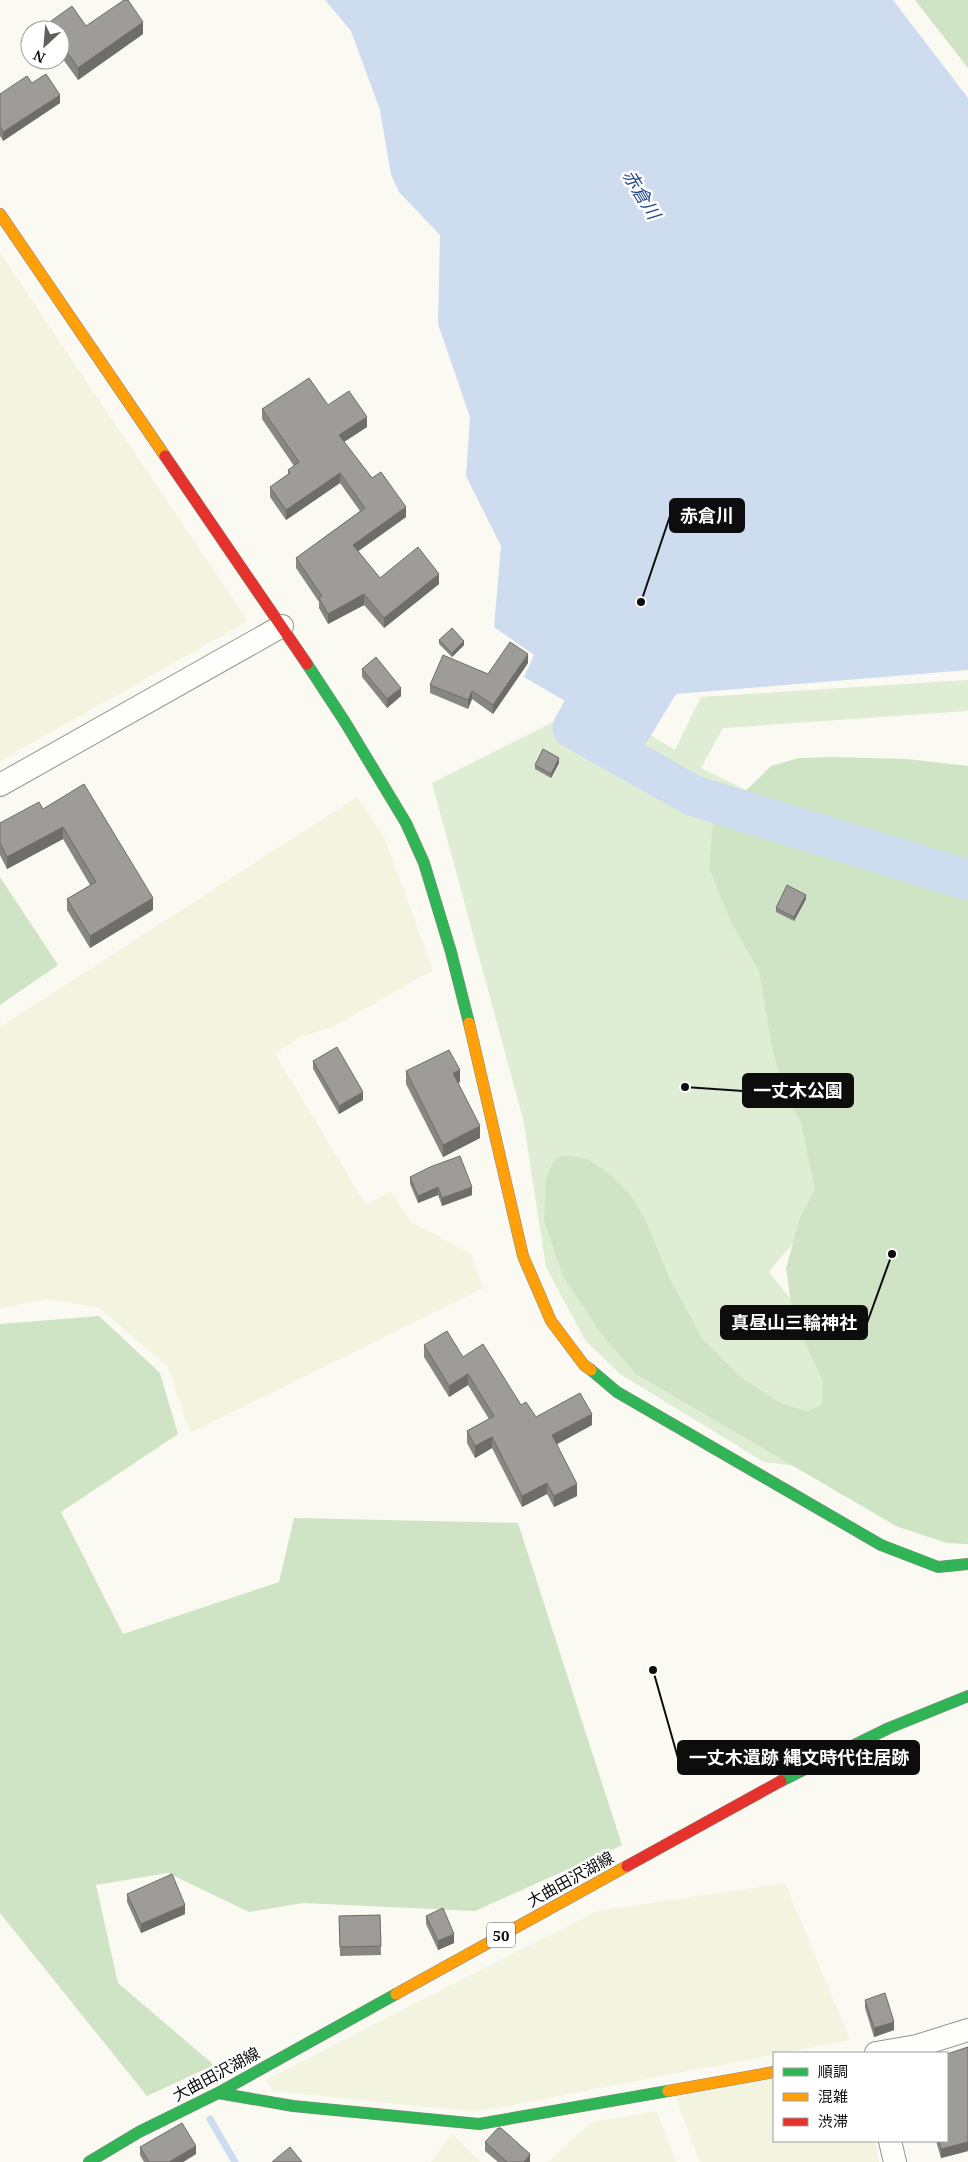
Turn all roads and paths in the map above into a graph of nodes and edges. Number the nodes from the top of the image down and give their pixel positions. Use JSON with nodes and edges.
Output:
{"nodes":[{"id":1,"x":0,"y":214,"type":"edge"},
{"id":2,"x":282,"y":626,"type":"junction"},
{"id":3,"x":0,"y":785,"type":"edge"},
{"id":4,"x":968,"y":1564,"type":"edge"},
{"id":5,"x":968,"y":1696,"type":"edge"},
{"id":6,"x":968,"y":2030,"type":"edge"},
{"id":7,"x":882,"y":2052,"type":"edge"},
{"id":8,"x":773,"y":2072,"type":"edge"},
{"id":9,"x":218,"y":2093,"type":"junction"},
{"id":10,"x":890,"y":2142,"type":"edge"},
{"id":11,"x":89,"y":2162,"type":"edge"},
{"id":12,"x":895,"y":2162,"type":"edge"}],
"edges":[{"from":1,"to":2,"type":"street"},
{"from":2,"to":3,"type":"street"},
{"from":2,"to":4,"type":"street"},
{"from":5,"to":9,"type":"street","name":"大曲田沢湖線","number":"50"},
{"from":6,"to":7,"type":"street"},
{"from":8,"to":9,"type":"street"},
{"from":9,"to":11,"type":"street","name":"大曲田沢湖線","number":"50"},
{"from":10,"to":12,"type":"street"}]}
